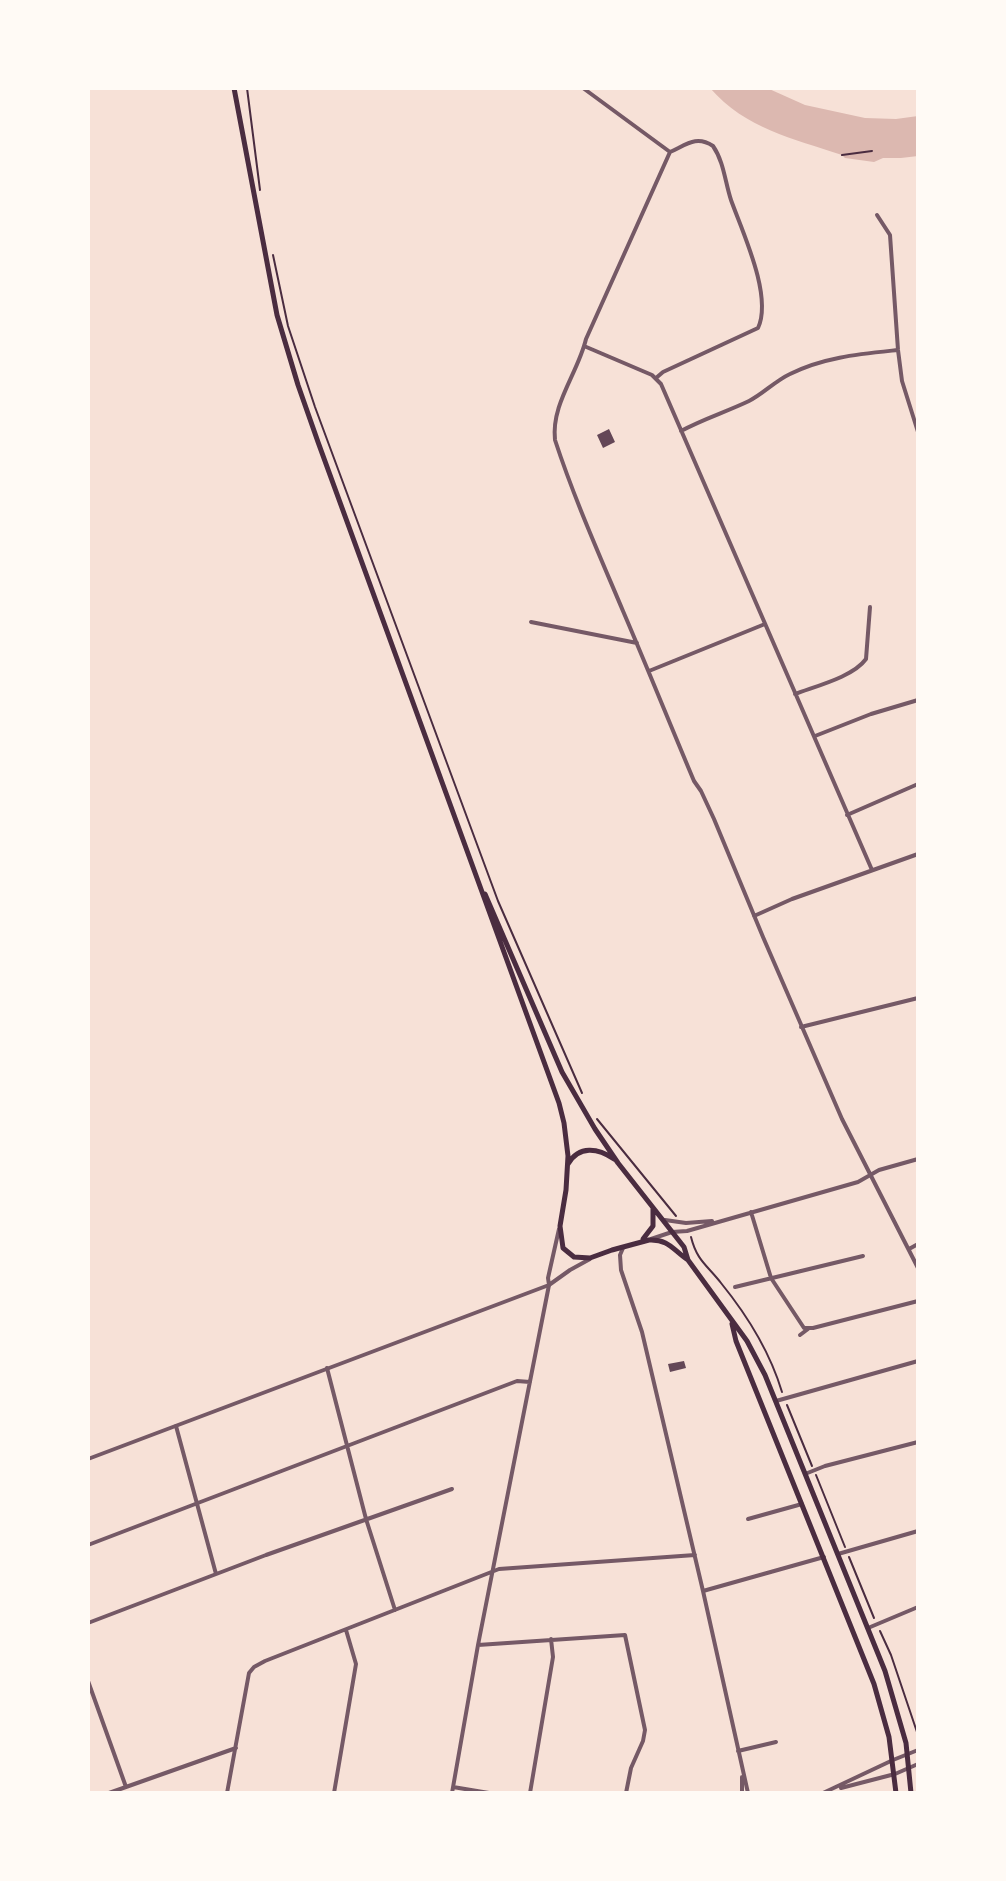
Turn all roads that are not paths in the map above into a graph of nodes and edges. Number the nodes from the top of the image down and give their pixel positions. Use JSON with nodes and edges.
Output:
{"nodes":[{"id":1,"x":234,"y":88,"type":"edge"},
{"id":2,"x":583,"y":88,"type":"edge"},
{"id":3,"x":670,"y":152,"type":"junction"},
{"id":4,"x":877,"y":215,"type":"dead end"},
{"id":5,"x":584,"y":346,"type":"junction"},
{"id":6,"x":898,"y":350,"type":"junction"},
{"id":7,"x":656,"y":378,"type":"junction"},
{"id":8,"x":681,"y":431,"type":"junction"},
{"id":9,"x":918,"y":432,"type":"edge"},
{"id":10,"x":870,"y":607,"type":"dead end"},
{"id":11,"x":531,"y":622,"type":"dead end"},
{"id":12,"x":765,"y":624,"type":"junction"},
{"id":13,"x":637,"y":643,"type":"junction"},
{"id":14,"x":649,"y":671,"type":"junction"},
{"id":15,"x":795,"y":694,"type":"junction"},
{"id":16,"x":918,"y":700,"type":"edge"},
{"id":17,"x":814,"y":737,"type":"junction"},
{"id":18,"x":918,"y":784,"type":"edge"},
{"id":19,"x":847,"y":815,"type":"junction"},
{"id":20,"x":918,"y":854,"type":"edge"},
{"id":21,"x":872,"y":870,"type":"junction"},
{"id":22,"x":481,"y":886,"type":"junction"},
{"id":23,"x":754,"y":916,"type":"junction"},
{"id":24,"x":918,"y":998,"type":"edge"},
{"id":25,"x":801,"y":1027,"type":"junction"},
{"id":26,"x":918,"y":1159,"type":"edge"},
{"id":27,"x":618,"y":1163,"type":"junction"},
{"id":28,"x":568,"y":1165,"type":"junction"},
{"id":29,"x":870,"y":1176,"type":"junction"},
{"id":30,"x":653,"y":1209,"type":"junction"},
{"id":31,"x":751,"y":1212,"type":"junction"},
{"id":32,"x":661,"y":1219,"type":"junction"},
{"id":33,"x":718,"y":1221,"type":"junction"},
{"id":34,"x":560,"y":1226,"type":"junction"},
{"id":35,"x":672,"y":1232,"type":"junction"},
{"id":36,"x":649,"y":1240,"type":"junction"},
{"id":37,"x":639,"y":1242,"type":"junction"},
{"id":38,"x":918,"y":1244,"type":"edge"},
{"id":39,"x":623,"y":1247,"type":"junction"},
{"id":40,"x":909,"y":1249,"type":"junction"},
{"id":41,"x":863,"y":1256,"type":"dead end"},
{"id":42,"x":590,"y":1258,"type":"junction"},
{"id":43,"x":688,"y":1260,"type":"junction"},
{"id":44,"x":918,"y":1268,"type":"edge"},
{"id":45,"x":771,"y":1278,"type":"junction"},
{"id":46,"x":549,"y":1285,"type":"junction"},
{"id":47,"x":735,"y":1287,"type":"dead end"},
{"id":48,"x":918,"y":1301,"type":"edge"},
{"id":49,"x":731,"y":1321,"type":"junction"},
{"id":50,"x":808,"y":1329,"type":"junction"},
{"id":51,"x":800,"y":1335,"type":"dead end"},
{"id":52,"x":918,"y":1361,"type":"edge"},
{"id":53,"x":327,"y":1368,"type":"junction"},
{"id":54,"x":530,"y":1382,"type":"junction"},
{"id":55,"x":776,"y":1401,"type":"junction"},
{"id":56,"x":176,"y":1426,"type":"junction"},
{"id":57,"x":918,"y":1442,"type":"edge"},
{"id":58,"x":348,"y":1446,"type":"junction"},
{"id":59,"x":88,"y":1459,"type":"edge"},
{"id":60,"x":805,"y":1474,"type":"junction"},
{"id":61,"x":452,"y":1489,"type":"dead end"},
{"id":62,"x":197,"y":1503,"type":"junction"},
{"id":63,"x":802,"y":1504,"type":"junction"},
{"id":64,"x":366,"y":1519,"type":"junction"},
{"id":65,"x":748,"y":1519,"type":"dead end"},
{"id":66,"x":918,"y":1531,"type":"edge"},
{"id":67,"x":88,"y":1545,"type":"edge"},
{"id":68,"x":838,"y":1554,"type":"junction"},
{"id":69,"x":695,"y":1555,"type":"junction"},
{"id":70,"x":824,"y":1557,"type":"junction"},
{"id":71,"x":493,"y":1571,"type":"junction"},
{"id":72,"x":216,"y":1574,"type":"junction"},
{"id":73,"x":703,"y":1591,"type":"junction"},
{"id":74,"x":918,"y":1607,"type":"edge"},
{"id":75,"x":395,"y":1610,"type":"junction"},
{"id":76,"x":88,"y":1623,"type":"edge"},
{"id":77,"x":868,"y":1628,"type":"junction"},
{"id":78,"x":346,"y":1630,"type":"junction"},
{"id":79,"x":551,"y":1639,"type":"junction"},
{"id":80,"x":478,"y":1645,"type":"junction"},
{"id":81,"x":88,"y":1681,"type":"edge"},
{"id":82,"x":776,"y":1742,"type":"dead end"},
{"id":83,"x":236,"y":1748,"type":"junction"},
{"id":84,"x":918,"y":1750,"type":"edge"},
{"id":85,"x":738,"y":1751,"type":"junction"},
{"id":86,"x":907,"y":1754,"type":"junction"},
{"id":87,"x":893,"y":1760,"type":"junction"},
{"id":88,"x":918,"y":1764,"type":"edge"},
{"id":89,"x":909,"y":1768,"type":"junction"},
{"id":90,"x":742,"y":1771,"type":"junction"},
{"id":91,"x":895,"y":1774,"type":"junction"},
{"id":92,"x":126,"y":1787,"type":"junction"},
{"id":93,"x":834,"y":1789,"type":"junction"},
{"id":94,"x":452,"y":1790,"type":"edge"},
{"id":95,"x":109,"y":1793,"type":"edge"},
{"id":96,"x":227,"y":1793,"type":"edge"},
{"id":97,"x":334,"y":1793,"type":"edge"},
{"id":98,"x":489,"y":1793,"type":"edge"},
{"id":99,"x":530,"y":1793,"type":"edge"},
{"id":100,"x":626,"y":1793,"type":"edge"},
{"id":101,"x":742,"y":1793,"type":"edge"},
{"id":102,"x":748,"y":1793,"type":"edge"},
{"id":103,"x":823,"y":1793,"type":"edge"},
{"id":104,"x":896,"y":1793,"type":"edge"},
{"id":105,"x":911,"y":1793,"type":"edge"}],
"edges":[{"from":1,"to":22,"type":"main road"},
{"from":2,"to":3,"type":"street"},
{"from":3,"to":5,"type":"street"},
{"from":3,"to":7,"type":"street"},
{"from":4,"to":6,"type":"street"},
{"from":5,"to":7,"type":"street"},
{"from":5,"to":13,"type":"street"},
{"from":6,"to":8,"type":"street"},
{"from":6,"to":9,"type":"street"},
{"from":7,"to":8,"type":"street"},
{"from":8,"to":12,"type":"street"},
{"from":10,"to":15,"type":"street"},
{"from":11,"to":13,"type":"street"},
{"from":12,"to":14,"type":"street"},
{"from":12,"to":15,"type":"street"},
{"from":13,"to":14,"type":"street"},
{"from":14,"to":23,"type":"street"},
{"from":15,"to":17,"type":"street"},
{"from":16,"to":17,"type":"street"},
{"from":17,"to":19,"type":"street"},
{"from":18,"to":19,"type":"street"},
{"from":19,"to":21,"type":"street"},
{"from":20,"to":21,"type":"street"},
{"from":21,"to":23,"type":"street"},
{"from":22,"to":27,"type":"main road"},
{"from":22,"to":28,"type":"main road"},
{"from":23,"to":25,"type":"street"},
{"from":24,"to":25,"type":"street"},
{"from":25,"to":29,"type":"street"},
{"from":26,"to":29,"type":"street"},
{"from":27,"to":28,"type":"main road"},
{"from":27,"to":30,"type":"main road"},
{"from":28,"to":34,"type":"main road"},
{"from":29,"to":31,"type":"street"},
{"from":29,"to":40,"type":"street"},
{"from":30,"to":32,"type":"main road"},
{"from":30,"to":37,"type":"main road"},
{"from":31,"to":33,"type":"street"},
{"from":31,"to":45,"type":"street"},
{"from":32,"to":33,"type":"street"},
{"from":32,"to":35,"type":"main road"},
{"from":33,"to":35,"type":"street"},
{"from":34,"to":42,"type":"main road"},
{"from":34,"to":46,"type":"street"},
{"from":35,"to":36,"type":"street"},
{"from":35,"to":43,"type":"main road"},
{"from":36,"to":37,"type":"main road"},
{"from":36,"to":43,"type":"main road"},
{"from":37,"to":39,"type":"main road"},
{"from":38,"to":40,"type":"street"},
{"from":39,"to":42,"type":"main road"},
{"from":39,"to":69,"type":"street"},
{"from":40,"to":44,"type":"street"},
{"from":41,"to":45,"type":"street"},
{"from":42,"to":46,"type":"street"},
{"from":43,"to":49,"type":"main road"},
{"from":45,"to":47,"type":"street"},
{"from":45,"to":50,"type":"street"},
{"from":46,"to":53,"type":"street"},
{"from":46,"to":54,"type":"street"},
{"from":48,"to":50,"type":"street"},
{"from":49,"to":55,"type":"main road"},
{"from":49,"to":63,"type":"main road"},
{"from":50,"to":51,"type":"street"},
{"from":52,"to":55,"type":"street"},
{"from":53,"to":56,"type":"street"},
{"from":53,"to":58,"type":"street"},
{"from":54,"to":58,"type":"street"},
{"from":54,"to":71,"type":"street"},
{"from":55,"to":60,"type":"main road"},
{"from":56,"to":59,"type":"street"},
{"from":56,"to":62,"type":"street"},
{"from":57,"to":60,"type":"street"},
{"from":58,"to":62,"type":"street"},
{"from":58,"to":64,"type":"street"},
{"from":60,"to":68,"type":"main road"},
{"from":61,"to":64,"type":"street"},
{"from":62,"to":67,"type":"street"},
{"from":62,"to":72,"type":"street"},
{"from":63,"to":65,"type":"street"},
{"from":63,"to":70,"type":"main road"},
{"from":64,"to":72,"type":"street"},
{"from":64,"to":75,"type":"street"},
{"from":66,"to":68,"type":"street"},
{"from":68,"to":77,"type":"main road"},
{"from":69,"to":71,"type":"street"},
{"from":69,"to":73,"type":"street"},
{"from":70,"to":73,"type":"street"},
{"from":70,"to":87,"type":"main road"},
{"from":71,"to":75,"type":"street"},
{"from":71,"to":80,"type":"street"},
{"from":72,"to":76,"type":"street"},
{"from":73,"to":85,"type":"street"},
{"from":74,"to":77,"type":"street"},
{"from":75,"to":78,"type":"street"},
{"from":77,"to":86,"type":"main road"},
{"from":78,"to":83,"type":"street"},
{"from":78,"to":97,"type":"street"},
{"from":79,"to":80,"type":"street"},
{"from":79,"to":99,"type":"street"},
{"from":79,"to":100,"type":"street"},
{"from":80,"to":94,"type":"street"},
{"from":81,"to":92,"type":"street"},
{"from":82,"to":85,"type":"street"},
{"from":83,"to":92,"type":"street"},
{"from":83,"to":96,"type":"street"},
{"from":84,"to":86,"type":"street"},
{"from":85,"to":90,"type":"street"},
{"from":86,"to":87,"type":"street"},
{"from":86,"to":89,"type":"main road"},
{"from":87,"to":91,"type":"main road"},
{"from":87,"to":93,"type":"street"},
{"from":88,"to":89,"type":"street"},
{"from":89,"to":91,"type":"street"},
{"from":89,"to":105,"type":"main road"},
{"from":90,"to":101,"type":"street"},
{"from":90,"to":102,"type":"street"},
{"from":91,"to":93,"type":"street"},
{"from":91,"to":104,"type":"main road"},
{"from":92,"to":95,"type":"street"},
{"from":93,"to":103,"type":"street"},
{"from":94,"to":98,"type":"street"}]}
